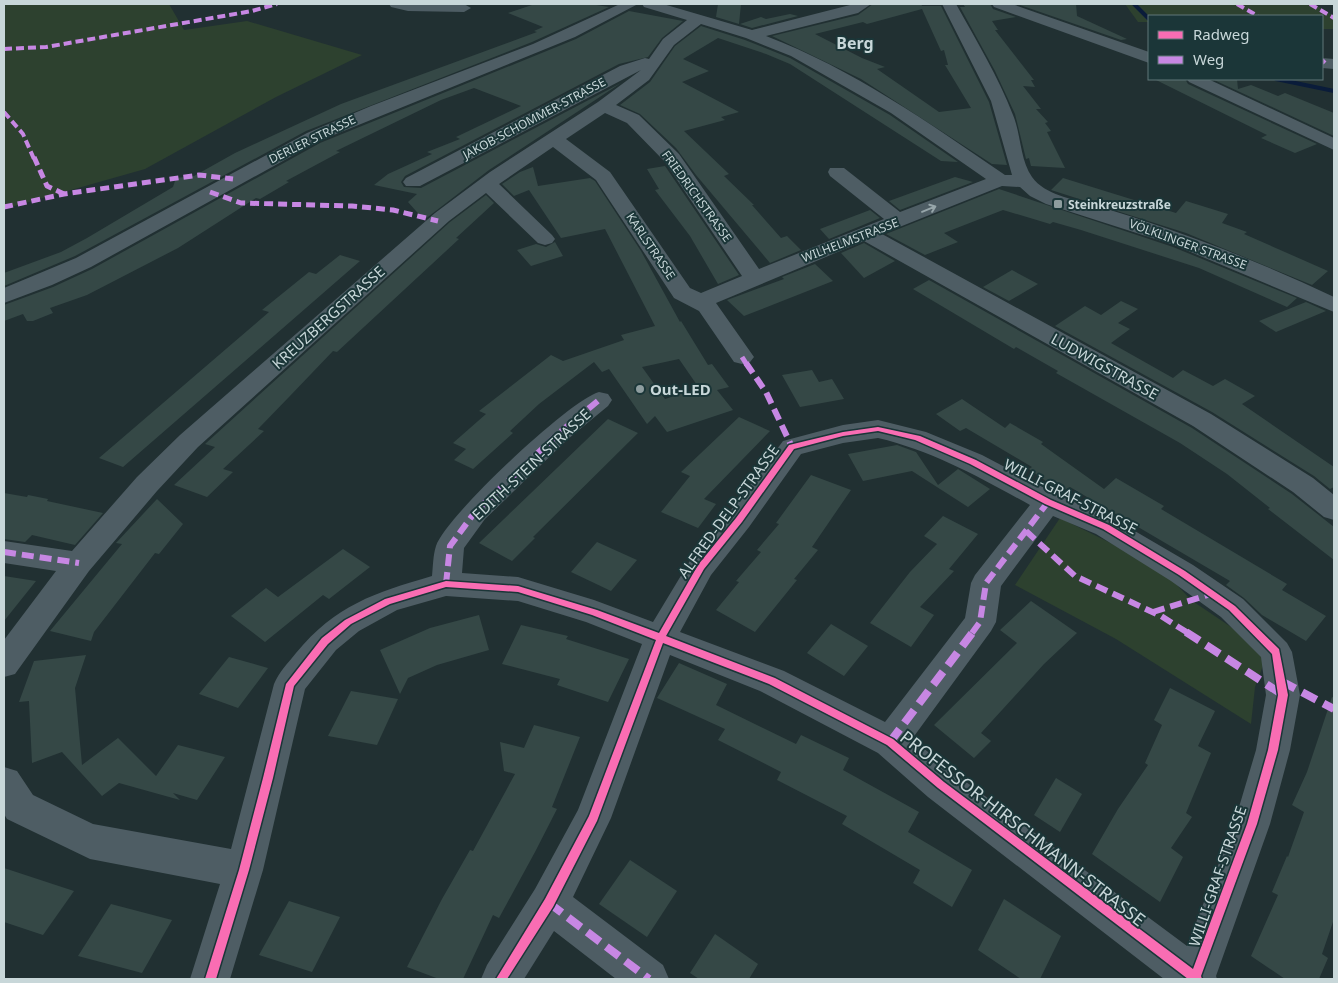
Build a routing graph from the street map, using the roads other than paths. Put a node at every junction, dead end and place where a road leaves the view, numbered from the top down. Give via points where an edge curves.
1 (396, 4) edge
2 (631, 4) edge
3 (649, 4) edge
4 (864, 4) edge
5 (949, 4) edge
6 (999, 4) edge
7 (464, 8) dead end
8 (697, 20) junction
9 (752, 35) junction
10 (1142, 51) edge
11 (657, 60) junction
12 (1197, 80) edge
13 (604, 106) junction
14 (1274, 115) junction
15 (1334, 129) edge
16 (554, 140) junction
17 (1334, 144) edge
18 (837, 172) dead end
19 (995, 176) junction
20 (1023, 178) junction
21 (414, 182) dead end
22 (488, 184) junction
23 (899, 221) junction
24 (867, 234) junction
25 (545, 239) dead end
26 (755, 279) junction
27 (4, 296) edge
28 (701, 301) junction
29 (1334, 304) edge
30 (742, 357) dead end
31 (599, 400) dead end
32 (843, 434) joint
33 (1048, 502) junction
34 (1334, 510) edge
35 (4, 552) edge
36 (79, 563) junction
37 (446, 584) junction
38 (661, 637) junction
39 (4, 664) edge
40 (890, 742) junction
41 (4, 783) edge
42 (244, 870) junction
43 (549, 903) junction
44 (210, 979) edge
45 (501, 979) edge
46 (649, 979) edge
47 (1196, 979) edge

1 - 7 street
2 - 27 street, DERLER STRASSE via 570,34 367,113 312,138 92,259
3 - 8 street
4 - 9 street via 853,10
5 - 20 street via 1005,116
6 - 10 street
8 - 9 street
8 - 11 street, KREUZBERGSTRASSE via 668,42
9 - 19 street via 840,76
11 - 13 street, KREUZBERGSTRASSE via 643,77
11 - 21 street, JAKOB-SCHOMMER-STRASSE via 626,69
12 - 14 street
13 - 16 street, KREUZBERGSTRASSE
13 - 26 street, FRIEDRICHSTRASSE via 633,120 672,158
14 - 15 street via 1286,115
14 - 17 street
16 - 22 street, KREUZBERGSTRASSE
16 - 28 street, KARLSTRASSE via 603,176 682,293
18 - 23 street
19 - 20 street
23 -> 19 street, WILHELMSTRASSE
20 - 29 street, VÖLKLINGER STRASSE via 1043,194 1197,244
22 - 25 street
22 - 36 street, KREUZBERGSTRASSE via 379,272 189,441
23 - 24 street, WILHELMSTRASSE
24 - 26 street, WILHELMSTRASSE
24 - 34 street, LUDWIGSTRASSE via 1202,420 1303,485
26 - 28 street, WILHELMSTRASSE
28 - 30 street, KARLSTRASSE
31 - 37 street, EDITH-STEIN-STRASSE via 475,512 450,546
32 - 33 street, WILLI-GRAF-STRASSE via 878,429 917,438 973,462
32 - 38 street, ALFRED-DELP-STRASSE via 792,447 701,567
33 - 40 street via 986,583 980,622
33 - 47 street, WILLI-GRAF-STRASSE via 1106,527 1182,573 1232,608 1276,652 1284,696 1273,750 1252,824
35 - 36 street
36 - 39 street, KREUZBERGSTRASSE
37 - 38 street, PROFESSOR-HIRSCHMANN-STRASSE via 518,589
37 - 42 street, PROFESSOR-HIRSCHMANN-STRASSE via 388,600 348,622 324,641 290,684
38 - 40 street, PROFESSOR-HIRSCHMANN-STRASSE via 772,681
38 - 43 street, ALFRED-DELP-STRASSE via 593,818
40 - 47 street, PROFESSOR-HIRSCHMANN-STRASSE via 949,791
41 - 42 street via 20,807 90,841
42 - 44 street, PROFESSOR-HIRSCHMANN-STRASSE
43 - 45 street, ALFRED-DELP-STRASSE
43 - 46 street

